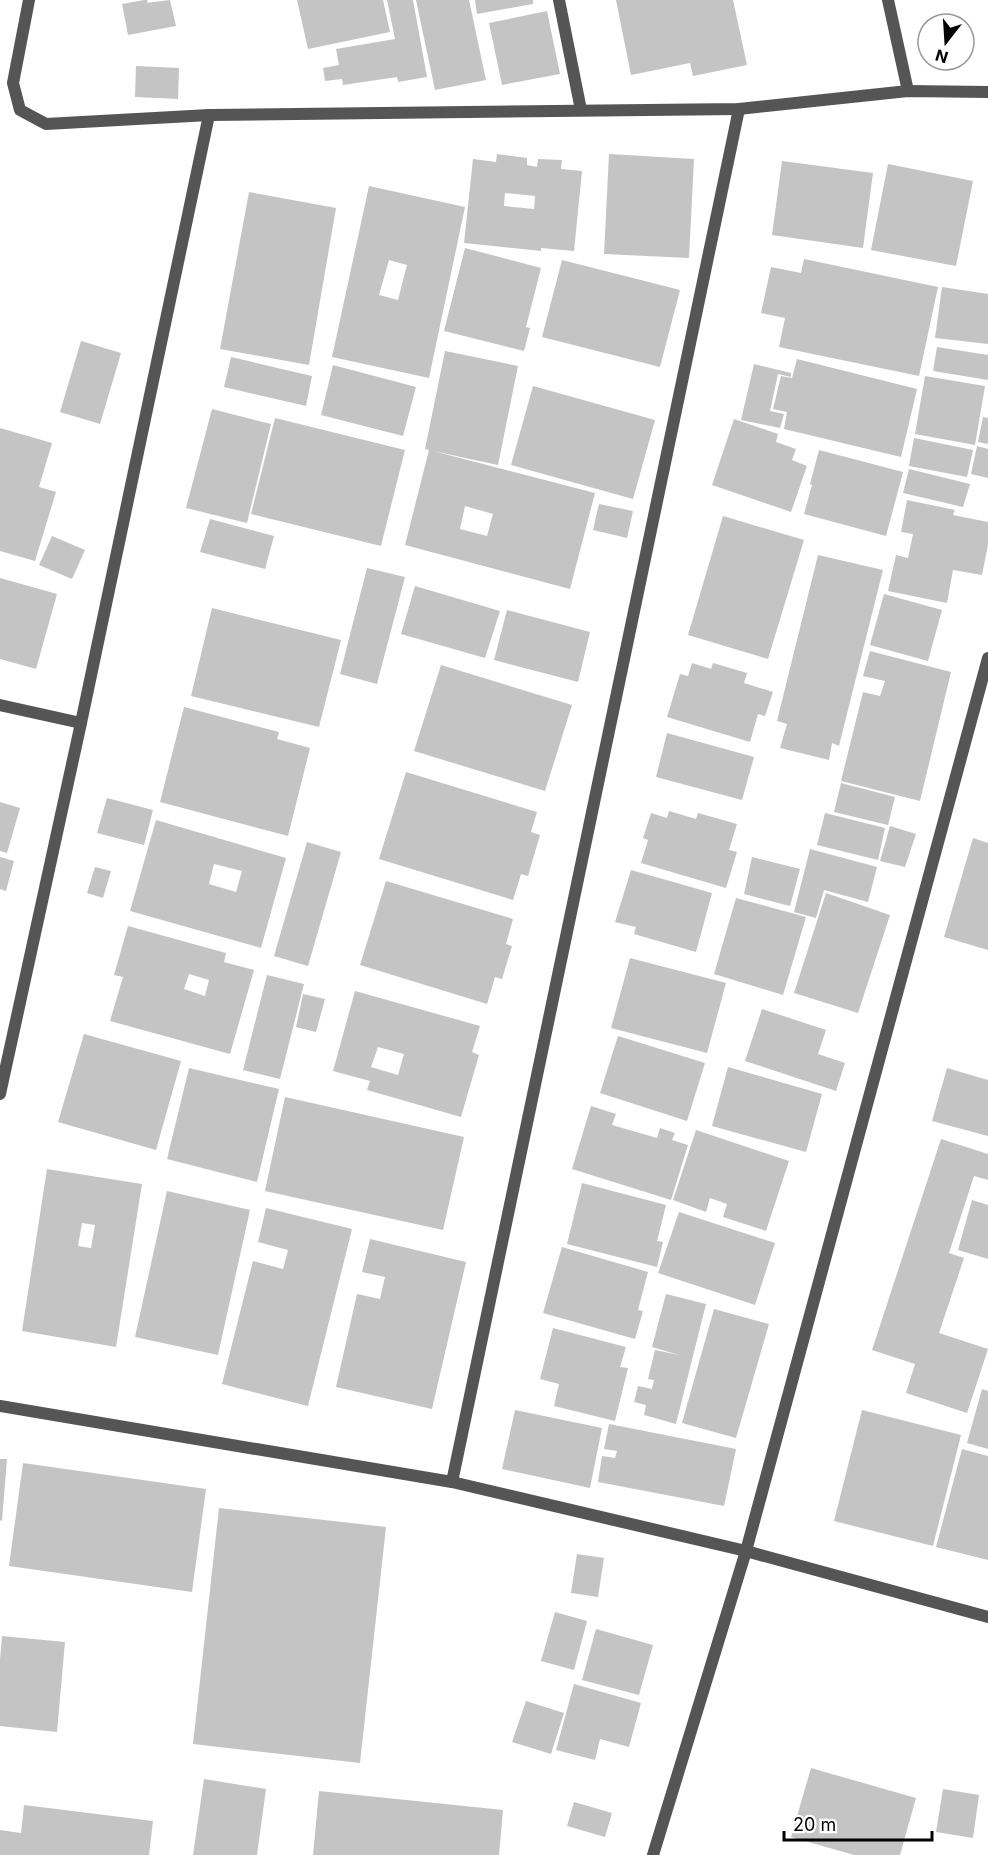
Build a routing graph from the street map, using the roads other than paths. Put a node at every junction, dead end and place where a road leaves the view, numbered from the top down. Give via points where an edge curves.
1 (29, 0) edge
2 (559, 0) edge
3 (888, 0) edge
4 (908, 90) junction
5 (988, 92) edge
6 (739, 109) junction
7 (581, 110) junction
8 (209, 115) junction
9 (988, 658) edge
10 (0, 705) edge
11 (81, 723) junction
12 (0, 1094) edge
13 (0, 1406) edge
14 (452, 1482) junction
15 (746, 1551) junction
16 (988, 1617) edge
17 (653, 1855) edge

1 - 8 street via 13,83 20,110 46,124
2 - 7 street
3 - 4 street
4 - 5 street
4 - 6 street
6 - 7 street
6 - 14 street
7 - 8 street
8 - 11 street
9 - 15 street
10 - 11 street
11 - 12 street
13 - 14 street
14 - 15 street
15 - 16 street
15 - 17 street

